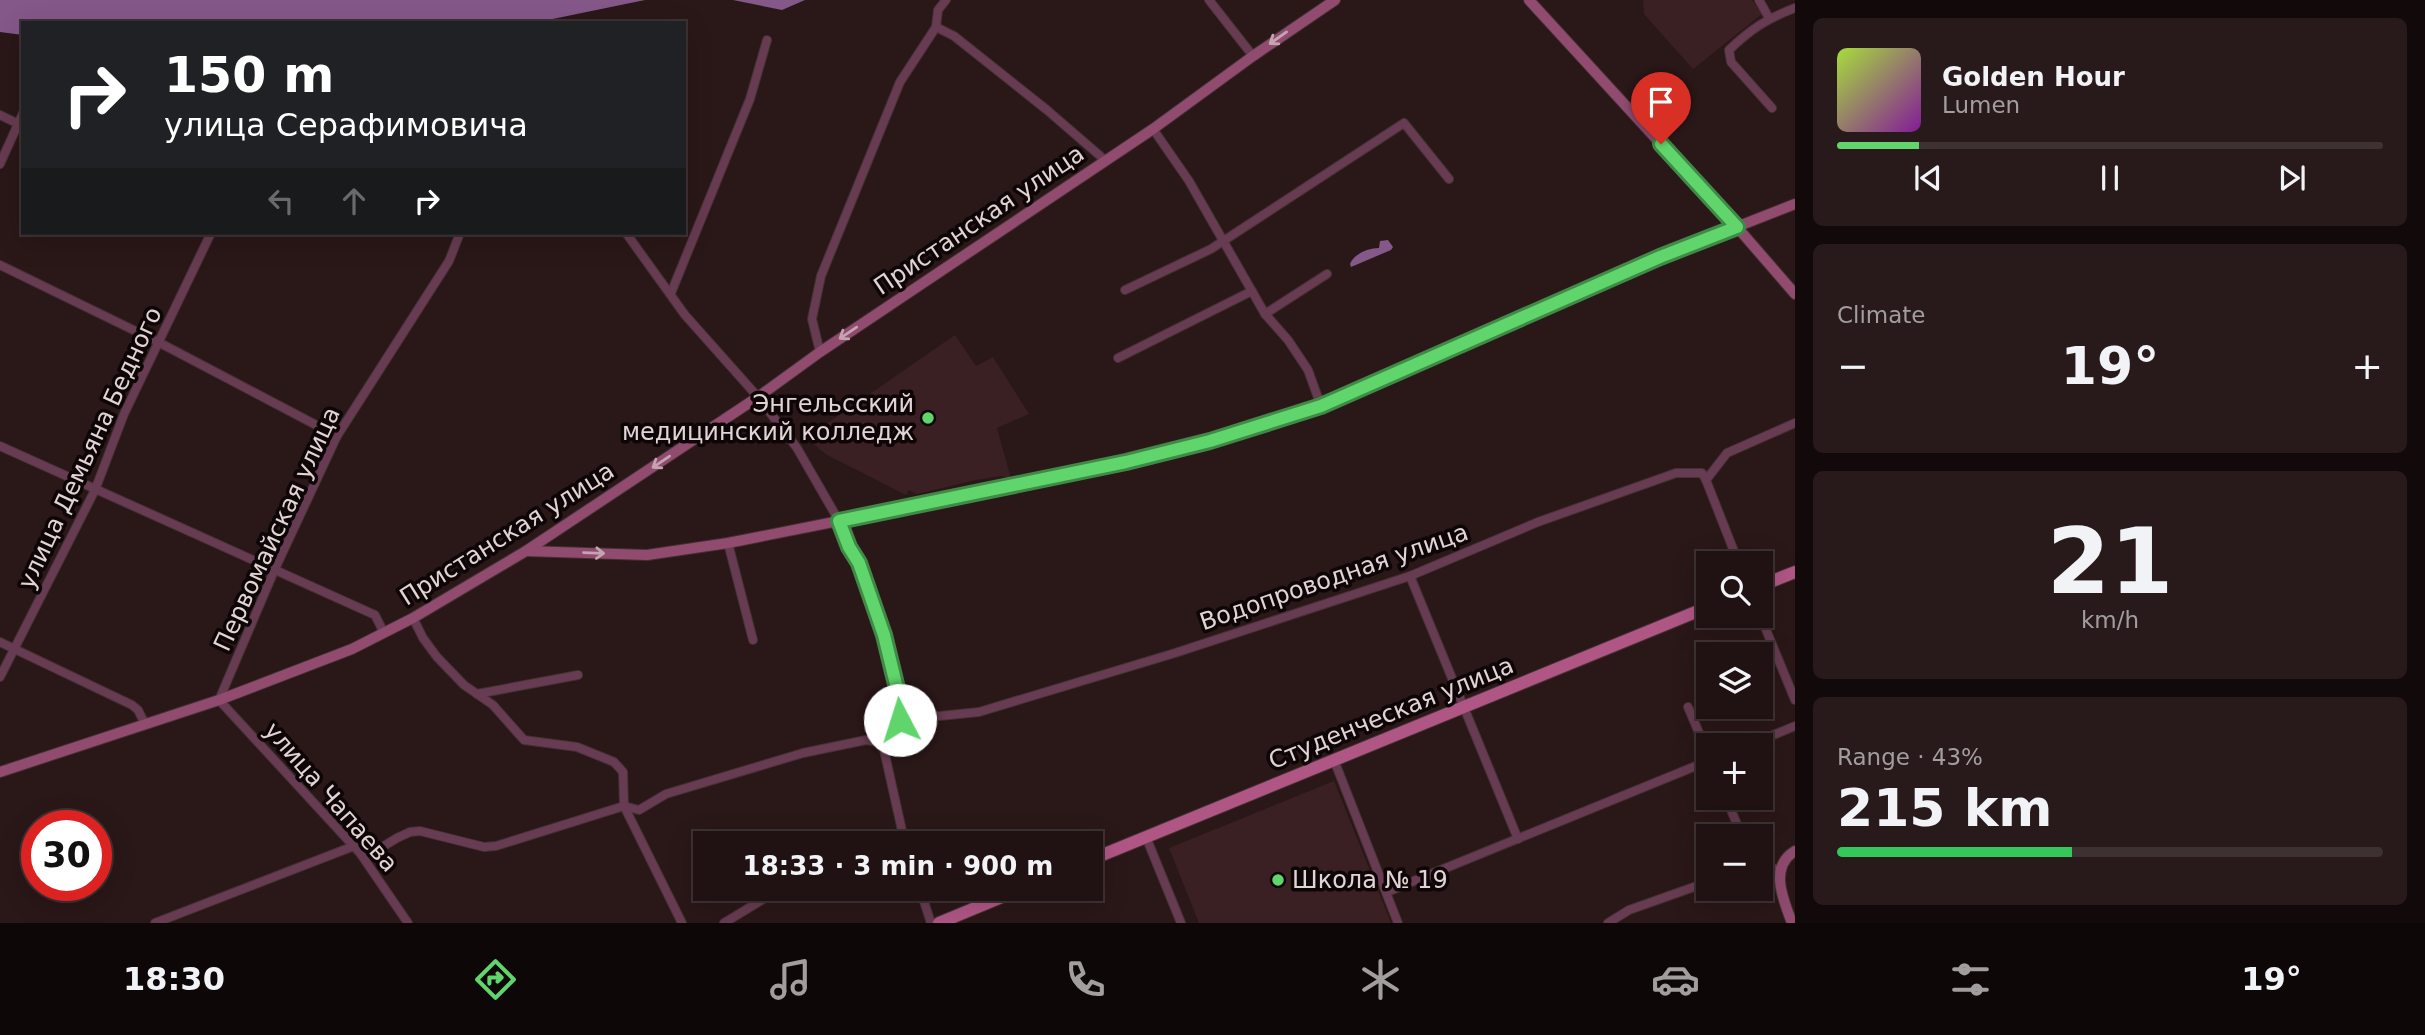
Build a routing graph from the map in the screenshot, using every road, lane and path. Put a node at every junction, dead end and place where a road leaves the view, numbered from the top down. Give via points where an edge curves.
1 (946, 0) edge
2 (1209, 0) edge
3 (1335, 0) edge
4 (1529, 0) edge
5 (1759, 0) edge
6 (1795, 8) edge
7 (1769, 18) junction
8 (936, 27) junction
9 (767, 40) dead end
10 (1253, 56) junction
11 (1772, 108) dead end
12 (0, 115) edge
13 (20, 125) edge
14 (1153, 129) junction
15 (1106, 161) junction
16 (0, 164) edge
17 (1449, 179) dead end
18 (1795, 204) edge
19 (1737, 227) junction
20 (210, 235) edge
21 (459, 235) edge
22 (628, 235) edge
23 (1224, 240) junction
24 (0, 265) edge
25 (1327, 274) dead end
26 (1125, 290) dead end
27 (1252, 291) junction
28 (671, 293) junction
29 (1795, 294) edge
30 (1265, 314) junction
31 (160, 343) junction
32 (820, 352) junction
33 (1118, 358) dead end
34 (758, 397) junction
35 (1321, 406) junction
36 (1795, 423) edge
37 (337, 436) junction
38 (0, 446) edge
39 (1706, 480) junction
40 (95, 489) junction
41 (839, 521) junction
42 (729, 543) junction
43 (526, 551) junction
44 (1735, 551) edge
45 (274, 571) junction
46 (1795, 572) edge
47 (1410, 576) junction
48 (1773, 581) edge
49 (1696, 612) edge
50 (413, 618) junction
51 (1765, 628) edge
52 (384, 633) junction
53 (753, 640) dead end
54 (0, 642) edge
55 (16, 649) junction
56 (578, 675) dead end
57 (0, 677) edge
58 (477, 694) junction
59 (219, 699) junction
60 (1795, 700) edge
61 (1463, 706) junction
62 (1688, 707) dead end
63 (900, 720) junction
64 (145, 724) junction
65 (1795, 726) edge
66 (1699, 733) edge
67 (1773, 735) edge
68 (878, 742) junction
69 (1334, 760) junction
70 (1696, 766) edge
71 (0, 772) edge
72 (624, 806) junction
73 (902, 831) edge
74 (1146, 837) junction
75 (1518, 839) junction
76 (354, 846) junction
77 (1795, 851) edge
78 (1103, 855) edge
79 (364, 858) junction
80 (1773, 868) edge
81 (1782, 870) junction
82 (1696, 886) edge
83 (1387, 892) junction
84 (760, 901) edge
85 (924, 901) edge
86 (992, 901) edge
87 (155, 923) edge
88 (408, 923) edge
89 (682, 923) edge
90 (724, 923) edge
91 (931, 923) edge
92 (939, 923) edge
93 (1181, 923) edge
94 (1398, 923) edge
95 (1608, 923) edge
96 (1792, 923) edge

1 - 8 street via 938,10
2 - 10 street
3 -> 10 street, Пристанская улица
4 - 19 street
5 - 7 street
6 - 7 street
7 - 11 street via 1729,50 1731,62
8 - 15 street via 954,36
8 - 32 street via 900,82 821,276 812,319
9 - 28 street via 750,99
10 - 14 street, Пристанская улица
12 - 13 street
13 - 16 street
14 - 15 street, Пристанская улица
14 - 23 street
15 -> 32 street, Пристанская улица
17 - 23 street via 1404,124
18 - 19 street
19 - 29 street
19 - 35 street
20 - 31 street, улица Демьяна Бедного
21 - 37 street, Первомайская улица via 449,261
22 - 28 street
23 - 26 street
23 - 27 street
24 - 31 street
25 - 30 street
27 - 30 street
27 - 33 street
28 - 34 street
30 - 35 street via 1308,370
31 - 37 street
31 - 40 street, улица Демьяна Бедного via 124,414
32 - 34 street, Пристанская улица
34 - 41 street via 797,448
34 -> 43 street, Пристанская улица
35 - 41 street via 1126,462
36 - 39 street via 1727,453
37 - 45 street, Первомайская улица
38 - 40 street
39 - 44 street
39 - 47 street, Водопроводная улица via 1702,472 1676,473 1538,522
40 - 45 street
40 - 55 street, улица Демьяна Бедного
41 - 42 street
41 - 63 street via 884,635 902,709
43 -> 42 street via 648,555
42 - 53 street
43 - 50 street, Пристанская улица
45 - 52 street via 375,615
45 - 59 street, Первомайская улица
46 - 48 main road
47 - 61 street
47 - 63 street, Водопроводная улица via 979,712
49 - 61 main road, Студенческая улица
50 - 52 street, Пристанская улица
50 - 58 street via 438,657
51 - 60 street
52 - 59 street, Пристанская улица
54 - 55 street
55 - 57 street, улица Демьяна Бедного
55 - 64 street via 132,705
56 - 58 street
58 - 72 street via 524,740 577,747 614,762 623,772
59 - 64 street, Пристанская улица
59 - 76 street, улица Чапаева
61 - 69 main road, Студенческая улица
61 - 75 street
62 - 66 street
63 - 68 street
64 - 71 street, Пристанская улица
65 - 67 street
68 - 72 street via 866,740 803,752 666,794 639,810
68 - 73 street via 884,750
69 - 74 main road, Студенческая улица
69 - 83 street
70 - 75 street
72 - 79 street via 496,846 410,832
72 - 89 street
74 - 78 main road, Студенческая улица
74 - 93 street
75 - 83 street
76 - 79 street, улица Чапаева
76 - 87 street
77 - 81 street
79 - 88 street, улица Чапаева
80 - 81 street
81 - 96 street via 1780,889
82 - 95 street via 1629,910
83 - 94 street
84 - 90 street
85 - 91 street
86 - 92 main road

